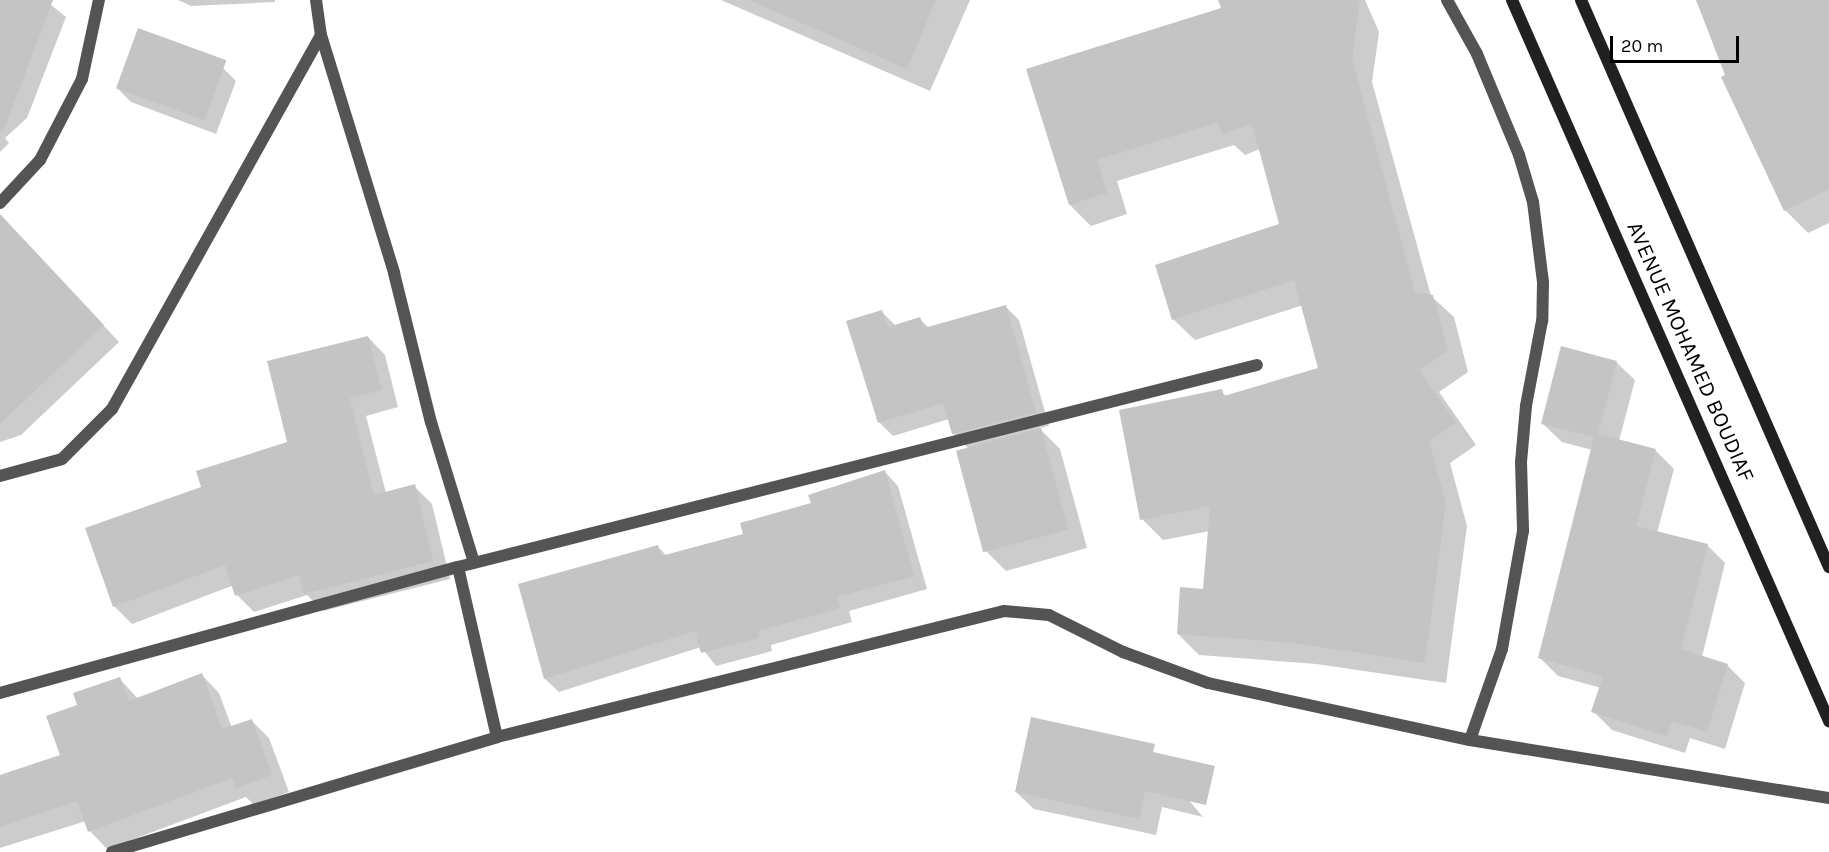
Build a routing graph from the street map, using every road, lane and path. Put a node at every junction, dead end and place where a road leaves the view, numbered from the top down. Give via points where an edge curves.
1 (99, 0) edge
2 (316, 0) edge
3 (1447, 0) edge
4 (1512, 0) edge
5 (1581, 0) edge
6 (321, 35) junction
7 (0, 203) edge
8 (1257, 365) dead end
9 (0, 476) edge
10 (474, 563) junction
11 (458, 567) junction
12 (1829, 567) edge
13 (0, 693) edge
14 (1829, 721) edge
15 (497, 737) junction
16 (1470, 740) junction
17 (1829, 798) edge
18 (112, 852) edge

1 - 7 street via 82,79 40,160
2 - 6 street
3 - 16 street via 1477,54 1519,155 1533,202 1543,282 1542,321 1526,406 1521,462 1523,531 1502,649
4 - 14 main road, AVENUE MOHAMED BOUDIAF
5 - 12 main road, AVENUE MOHAMED BOUDIAF
6 - 9 street via 112,409 62,459
6 - 10 street via 391,262 431,422
8 - 10 street
10 - 11 street
11 - 13 street
11 - 15 street
15 - 16 street via 1004,611 1049,615 1123,652 1208,683
15 - 18 street
16 - 17 street

